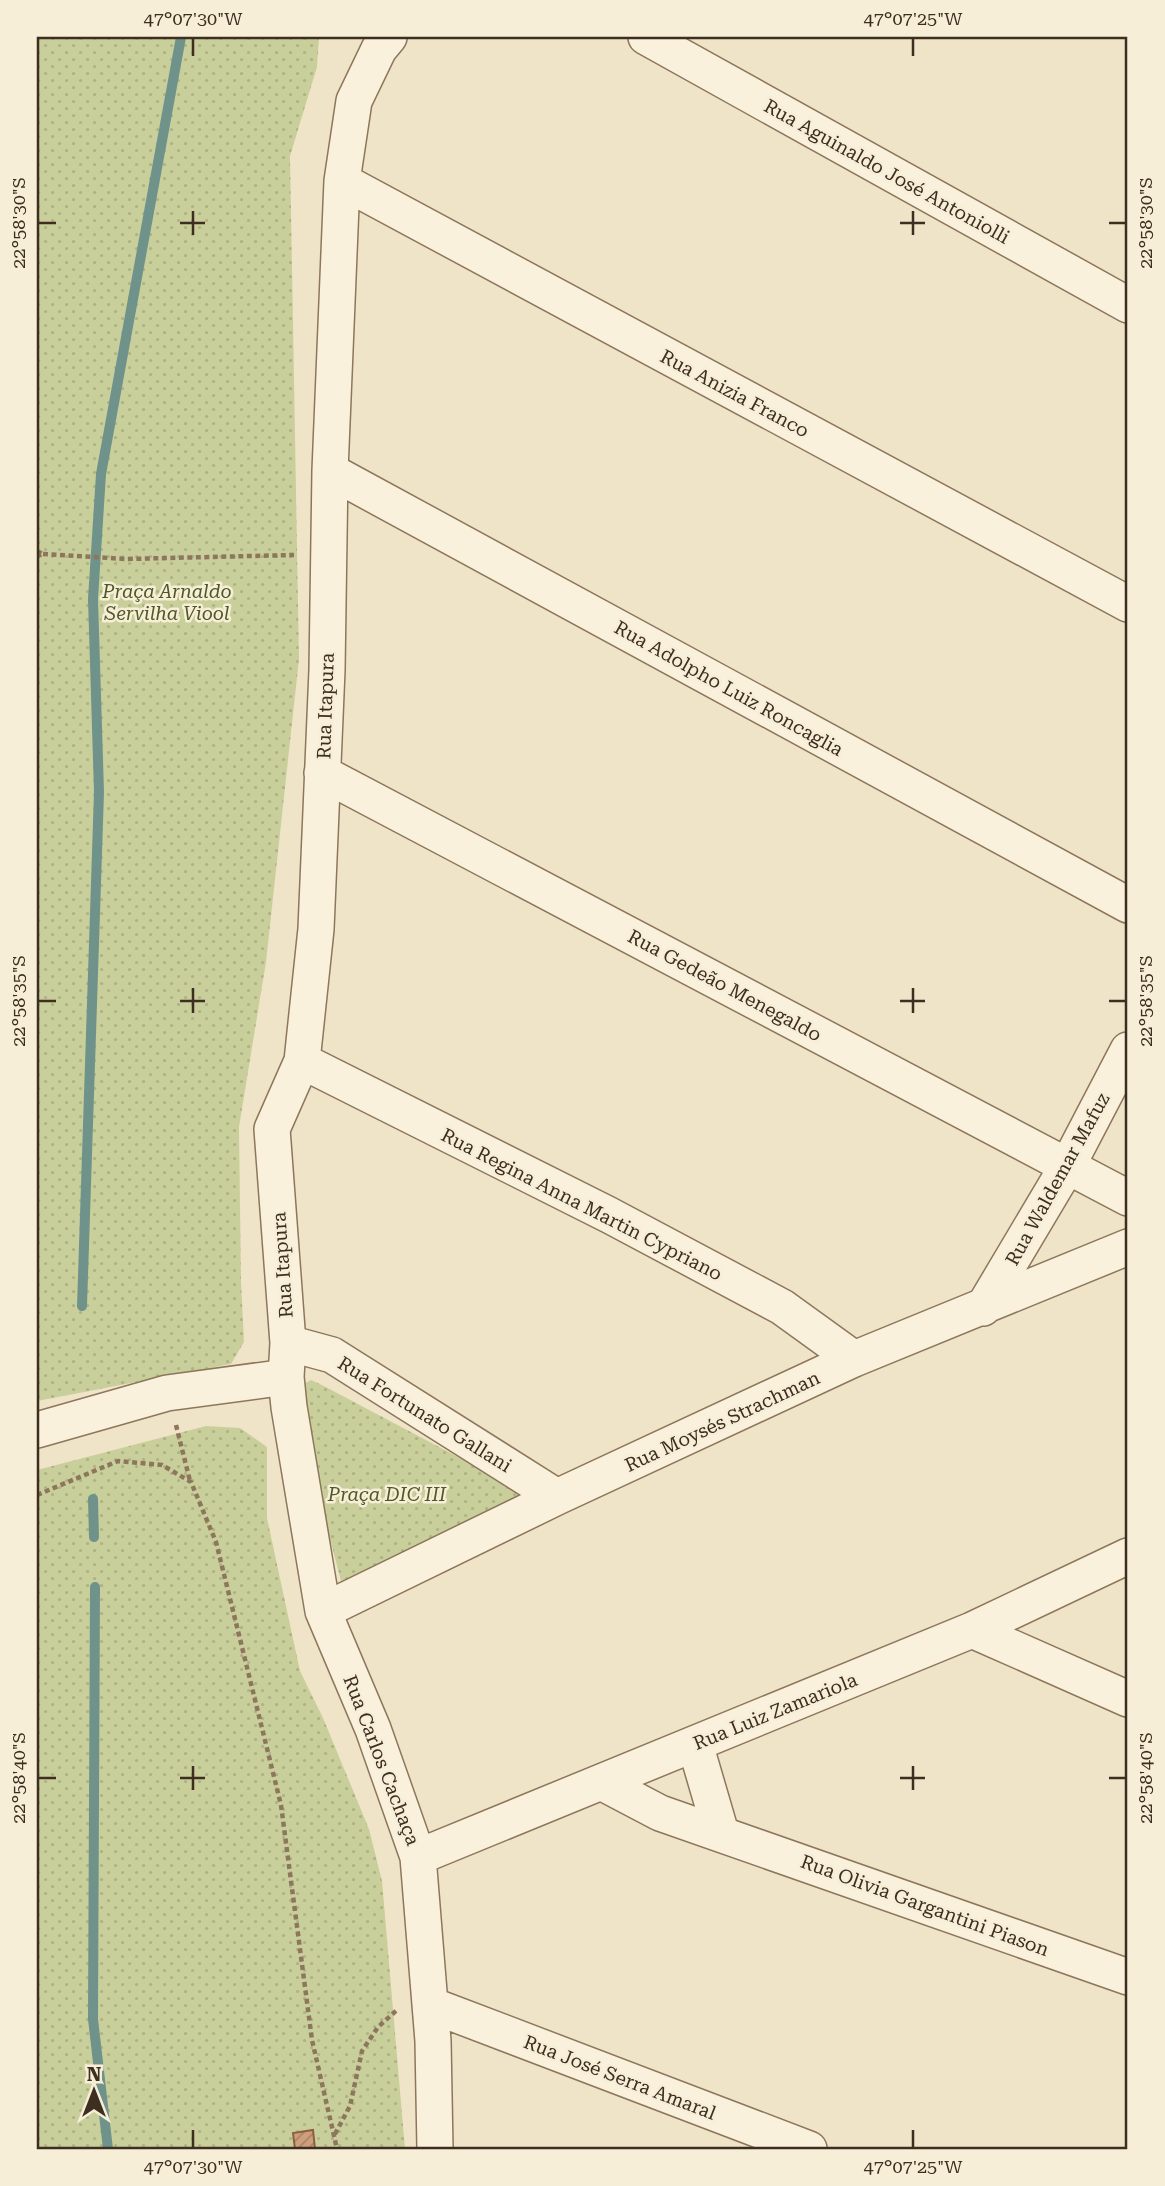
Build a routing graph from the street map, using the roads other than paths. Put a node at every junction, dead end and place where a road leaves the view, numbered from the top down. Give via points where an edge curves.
1 (389, 37) edge
2 (646, 37) edge
3 (342, 181) junction
4 (1128, 305) edge
5 (330, 471) junction
6 (1128, 604) edge
7 (322, 773) junction
8 (1128, 905) edge
9 (1128, 1050) edge
10 (302, 1061) junction
11 (1068, 1165) junction
12 (1128, 1198) edge
13 (1127, 1251) edge
14 (983, 1308) junction
15 (288, 1343) junction
16 (854, 1359) junction
17 (286, 1377) junction
18 (37, 1430) edge
19 (556, 1497) junction
20 (1128, 1556) edge
21 (323, 1611) junction
22 (972, 1630) junction
23 (1128, 1699) edge
24 (695, 1744) junction
25 (601, 1782) junction
26 (721, 1833) junction
27 (418, 1857) junction
28 (1128, 1977) edge
29 (430, 1996) junction
30 (435, 2149) edge
31 (809, 2149) edge

1 - 3 street, Rua Itapura via 354,102
2 - 4 street, Rua Aguinaldo José Antoniolli
3 - 5 street, Rua Itapura
3 - 6 street, Rua Anizia Franco
5 - 7 street, Rua Itapura
5 - 8 street, Rua Adolpho Luiz Roncaglia
7 - 10 street, Rua Itapura via 316,929
7 - 11 street, Rua Gedeão Menegaldo
9 - 11 street, Rua Waldemar Mafuz
10 - 15 street, Rua Itapura via 272,1129
10 - 16 street, Rua Regina Anna Martin Cypriano via 782,1307
11 - 12 street, Rua Gedeão Menegaldo
11 - 14 street, Rua Waldemar Mafuz
13 - 14 street, Rua Moysés Strachman
14 - 16 street, Rua Moysés Strachman
15 - 17 street, Rua Itapura
15 - 19 street, Rua Fortunato Gallani via 332,1355
16 - 19 street, Rua Moysés Strachman
17 - 18 street via 167,1393
17 - 21 street, Rua Carlos Cachaça
19 - 21 street, Rua Moysés Strachman
20 - 22 street, Rua Luiz Zamariola
21 - 27 street, Rua Carlos Cachaça via 373,1729
22 - 23 street
22 - 24 street, Rua Luiz Zamariola
24 - 25 street, Rua Luiz Zamariola
24 - 26 street
25 - 26 street, Rua Olivia Gargantini Piason via 660,1814
25 - 27 street, Rua Luiz Zamariola
26 - 28 street, Rua Olivia Gargantini Piason
27 - 29 street, Rua Carlos Cachaça
29 - 30 street, Rua Carlos Cachaça
29 - 31 street, Rua José Serra Amaral

